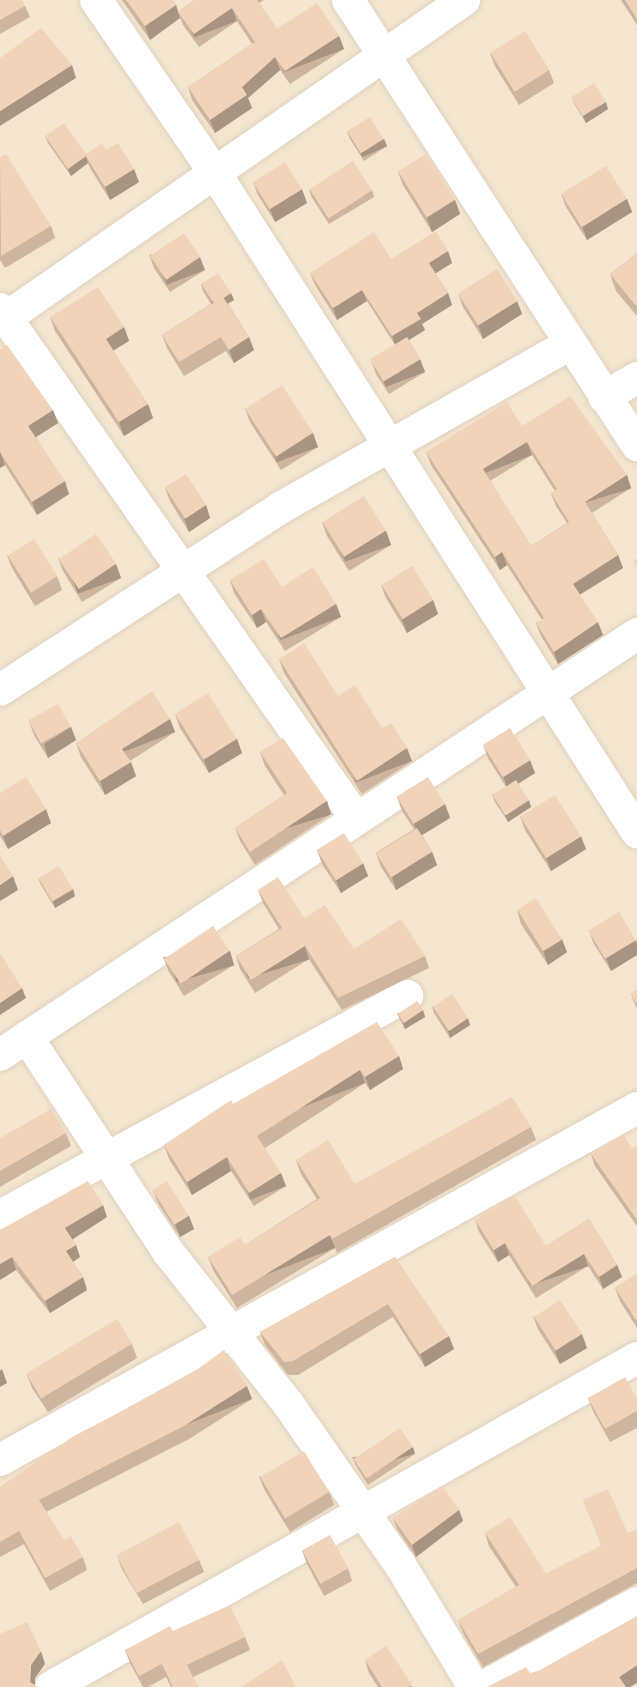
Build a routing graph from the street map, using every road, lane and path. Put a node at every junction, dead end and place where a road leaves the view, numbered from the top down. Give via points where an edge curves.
1 (96, 0) edge
2 (348, 0) edge
3 (464, 0) edge
4 (382, 57) junction
5 (215, 173) junction
6 (2, 316) edge
7 (570, 344) junction
8 (637, 378) edge
9 (604, 397) junction
10 (637, 445) edge
11 (391, 447) junction
12 (184, 569) junction
13 (637, 634) edge
14 (0, 690) edge
15 (546, 694) junction
16 (356, 818) junction
17 (637, 832) edge
18 (407, 996) dead end
19 (27, 1037) junction
20 (0, 1055) edge
21 (637, 1108) edge
22 (109, 1158) junction
23 (0, 1216) edge
24 (229, 1332) junction
25 (637, 1358) edge
26 (0, 1460) edge
27 (362, 1510) junction
28 (637, 1603) edge
29 (51, 1687) edge
30 (474, 1687) edge
31 (483, 1687) edge

1 - 5 street
2 - 4 street
3 - 4 street
4 - 5 street
4 - 7 street
5 - 6 street
5 - 11 street
6 - 12 street
7 - 9 street
7 - 11 street
8 - 9 street
9 - 10 street
11 - 12 street
11 - 15 street
12 - 14 street
12 - 16 street
13 - 15 street
15 - 16 street
15 - 17 street
16 - 19 street
18 - 22 street
19 - 20 street
19 - 22 street
21 - 24 street
22 - 23 street
22 - 24 street via 169,1252
24 - 26 street
24 - 27 street via 289,1405
25 - 27 street
27 - 29 street via 258,1575
27 - 30 street
28 - 31 street

